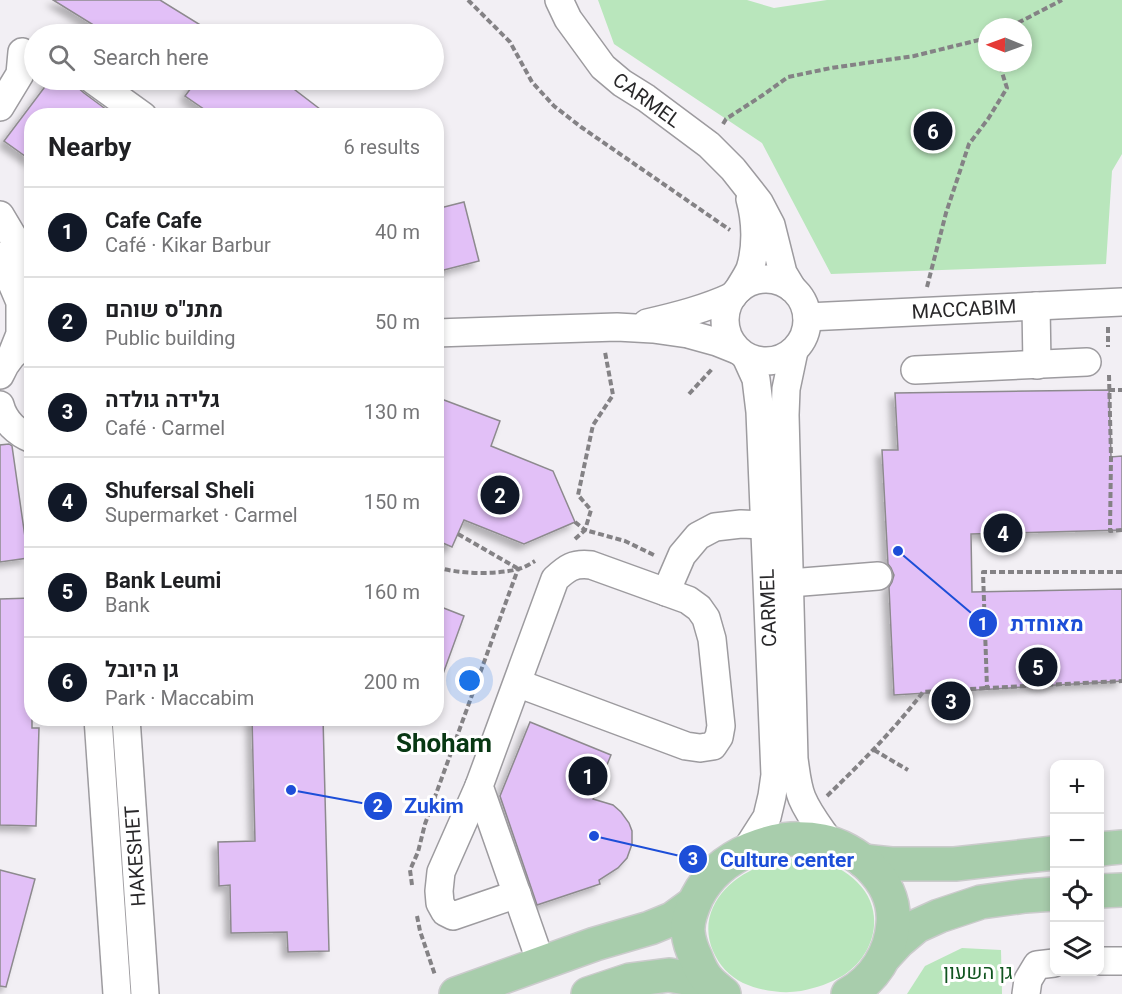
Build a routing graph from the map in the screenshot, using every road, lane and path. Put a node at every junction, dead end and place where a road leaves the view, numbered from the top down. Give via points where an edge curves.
1 (468, 0) edge
2 (559, 0) edge
3 (1062, 0) edge
4 (1027, 18) edge
5 (978, 40) edge
6 (19, 52) edge
7 (1002, 72) edge
8 (107, 90) edge
9 (0, 107) edge
10 (132, 108) edge
11 (709, 145) junction
12 (747, 189) junction
13 (0, 215) edge
14 (754, 246) junction
15 (0, 256) edge
16 (24, 256) edge
17 (792, 288) junction
18 (735, 293) junction
19 (1122, 302) edge
20 (1036, 306) junction
21 (921, 311) junction
22 (807, 317) junction
23 (610, 327) junction
24 (444, 333) edge
25 (794, 351) junction
26 (733, 358) junction
27 (10, 361) edge
28 (1087, 362) dead end
29 (1037, 365) junction
30 (915, 370) dead end
31 (1122, 390) edge
32 (689, 394) dead end
33 (575, 522) dead end
34 (764, 525) junction
35 (1122, 530) edge
36 (458, 534) dead end
37 (444, 569) edge
38 (518, 569) junction
39 (1122, 572) edge
40 (878, 576) dead end
41 (790, 583) junction
42 (666, 592) junction
43 (1122, 681) edge
44 (517, 683) junction
45 (987, 688) junction
46 (99, 726) edge
47 (127, 726) edge
48 (874, 750) junction
49 (908, 770) dead end
50 (479, 786) junction
51 (809, 813) junction
52 (425, 824) dead end
53 (831, 844) junction
54 (744, 853) junction
55 (1050, 853) edge
56 (863, 861) junction
57 (1122, 890) edge
58 (1104, 891) edge
59 (517, 894) junction
60 (1050, 894) edge
61 (694, 903) junction
62 (885, 956) junction
63 (1104, 961) edge
64 (1122, 961) edge
65 (541, 963) junction
66 (1050, 963) edge
67 (716, 988) edge
68 (852, 993) edge
69 (117, 994) edge
70 (145, 994) edge
71 (456, 994) edge
72 (588, 994) edge
73 (1026, 994) edge

1 - 14 path via 510,42 532,82 554,106
2 - 11 street, CARMEL via 603,67
3 - 4 path
5 - 11 path via 914,56 788,77 726,119
6 - 9 street via 20,74
7 - 21 path via 1007,88 969,144 946,213
8 - 10 street
11 - 12 street, CARMEL
12 - 14 street, CARMEL via 754,215
12 - 17 street, CARMEL via 771,225 783,273
13 - 16 street
14 - 18 street, CARMEL via 749,270
15 - 27 street via 20,302 20,334
17 - 18 street via 770,279 750,282
17 - 22 street via 801,298
18 - 23 street via 714,305 678,316
18 - 26 street via 724,316
19 - 20 street, MACCABIM
20 - 21 street, MACCABIM
20 - 29 street
21 - 22 street, MACCABIM
22 - 25 street via 805,335
23 - 24 street
23 - 26 street via 688,334 717,342
23 - 33 path via 604,351 613,395 593,425 578,495 591,510 585,530
25 - 26 street via 774,361
25 - 41 street, CARMEL via 785,415
26 - 32 path
26 - 34 street, CARMEL via 756,379
28 - 29 street
29 - 30 street
31 - 35 path via 1109,390 1110,531
34 - 42 street via 715,527 698,536 682,555
34 - 54 street, CARMEL via 775,775 767,817
36 - 38 path
37 - 38 path via 475,573
38 - 52 path
39 - 45 path via 983,572
40 - 41 street
41 - 51 street, CARMEL via 794,759 801,797
42 - 44 street via 591,565 566,569 555,579
42 - 44 street via 688,600 706,618 712,639 721,726 713,746 686,746
43 - 45 path
44 - 50 street
45 - 48 path via 923,692
46 - 69 street, HAKESHET
47 - 70 street, HAKESHET
48 - 49 path
48 - 51 path
50 - 59 street
50 - 59 street via 441,872 440,903 453,916
51 - 53 street, CARMEL
53 - 54 main road via 800,838
53 - 56 main road
54 - 61 main road via 715,872
55 - 56 main road via 955,864
56 - 62 main road via 878,876 892,904 892,938
57 - 58 main road
59 - 65 street
60 - 62 main road via 981,902 939,916 917,926
61 - 65 main road via 672,919 650,928
61 - 67 main road via 688,931 692,949
62 - 68 main road via 872,976
63 - 64 street
65 - 71 main road
66 - 73 street via 1037,964
67 - 72 main road via 669,975 630,980

